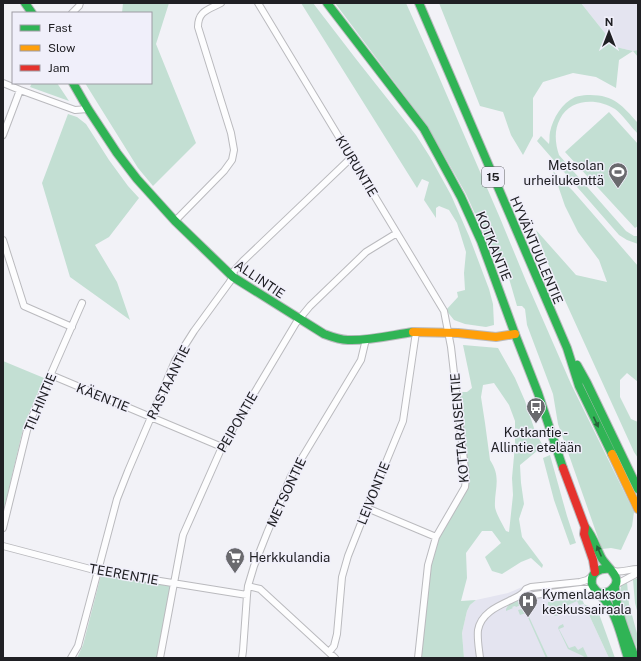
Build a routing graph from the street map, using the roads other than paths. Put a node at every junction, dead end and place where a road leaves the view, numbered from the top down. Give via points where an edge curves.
1 (26, 3) edge
2 (80, 3) edge
3 (221, 3) edge
4 (258, 3) edge
5 (327, 3) edge
6 (419, 4) edge
7 (31, 12) edge
8 (73, 12) edge
9 (3, 83) edge
10 (75, 84) edge
11 (20, 90) junction
12 (88, 109) junction
13 (3, 135) edge
14 (352, 157) junction
15 (175, 221) junction
16 (397, 233) junction
17 (3, 240) edge
18 (233, 277) junction
19 (82, 303) dead end
20 (299, 318) junction
21 (72, 327) junction
22 (416, 332) junction
23 (448, 333) junction
24 (515, 334) junction
25 (366, 339) junction
26 (567, 348) junction
27 (51, 375) junction
28 (151, 416) junction
29 (222, 446) junction
30 (638, 489) edge
31 (367, 508) junction
32 (638, 510) edge
33 (585, 527) junction
34 (3, 528) edge
35 (436, 537) junction
36 (3, 546) edge
37 (611, 570) junction
38 (638, 570) edge
39 (98, 571) junction
40 (594, 574) junction
41 (174, 583) junction
42 (248, 586) junction
43 (616, 586) junction
44 (597, 591) junction
45 (523, 594) junction
46 (247, 595) junction
47 (329, 652) junction
48 (71, 658) edge
49 (160, 658) edge
50 (242, 658) edge
51 (335, 658) edge
52 (418, 658) edge
53 (480, 658) edge
54 (628, 658) edge
55 (635, 658) edge

1 - 7 main road
2 - 8 street
3 - 15 street via 204,12 198,19 198,27 231,134 234,150 232,160
4 - 14 street, KIURUNTIE
5 - 24 main road, KOTKANTIE via 424,129 461,197 481,241
6 - 26 main road, HYVÄNTUULENTIE / 15
9 - 11 street
10 - 12 main road, ALLINTIE
11 - 12 street via 75,110
11 - 13 street
12 - 15 main road, ALLINTIE via 126,167
14 - 16 street, KIURUNTIE
14 - 18 street, RASTAANTIE via 243,261 234,271
15 - 18 main road, ALLINTIE
16 - 20 street, PEIPONTIE via 366,252
16 - 23 street, KIURUNTIE via 444,311
17 - 21 street via 24,306
18 - 20 main road, ALLINTIE
18 - 28 street, RASTAANTIE via 175,361
19 - 21 street, TILHINTIE
20 - 25 main road, ALLINTIE via 334,338
20 - 29 street, PEIPONTIE
21 - 27 street, TILHINTIE
22 - 23 main road, ALLINTIE
22 - 25 main road, ALLINTIE
22 - 31 street, LEIVONTIE via 404,421
23 - 24 main road, ALLINTIE via 496,337
23 - 35 street, KOTTARAISENTIE via 466,478 465,487
24 - 33 main road, KOTKANTIE
25 - 42 street, METSONTIE via 361,360 291,476
26 - 30 main road, HYVÄNTUULENTIE / 15 via 587,383
26 -> 32 main road, HYVÄNTUULENTIE / 15 via 579,386
27 - 28 street, KÄENTIE
27 - 34 street, TILHINTIE via 28,426
28 - 29 street, KÄENTIE
28 - 39 street, RASTAANTIE via 117,499
29 - 41 street, PEIPONTIE via 183,535
31 - 35 street
31 - 47 street, LEIVONTIE via 342,577 337,634 334,646
37 -> 33 main road, KOTKANTIE via 604,563 590,532
33 - 40 main road, KOTKANTIE via 584,534 593,560
35 - 52 street, KOTTARAISENTIE via 428,565
36 - 39 street, TEERENTIE
37 - 38 street
37 - 40 main road via 603,568
37 - 43 main road via 616,576
38 - 43 street
39 - 41 street, TEERENTIE
39 - 48 street, RASTAANTIE via 78,646
40 - 44 main road via 592,581
40 - 45 street via 580,582 531,587
41 - 46 street, TEERENTIE
41 - 49 street, PEIPONTIE
42 - 46 street, METSONTIE
42 - 47 street via 260,590
43 - 44 main road via 610,592
43 - 55 main road via 615,594 620,614
44 - 45 street via 581,589 529,597
44 - 54 main road via 611,610
45 - 53 street via 494,608 481,621 478,630
46 - 50 street, METSONTIE
47 - 51 street

